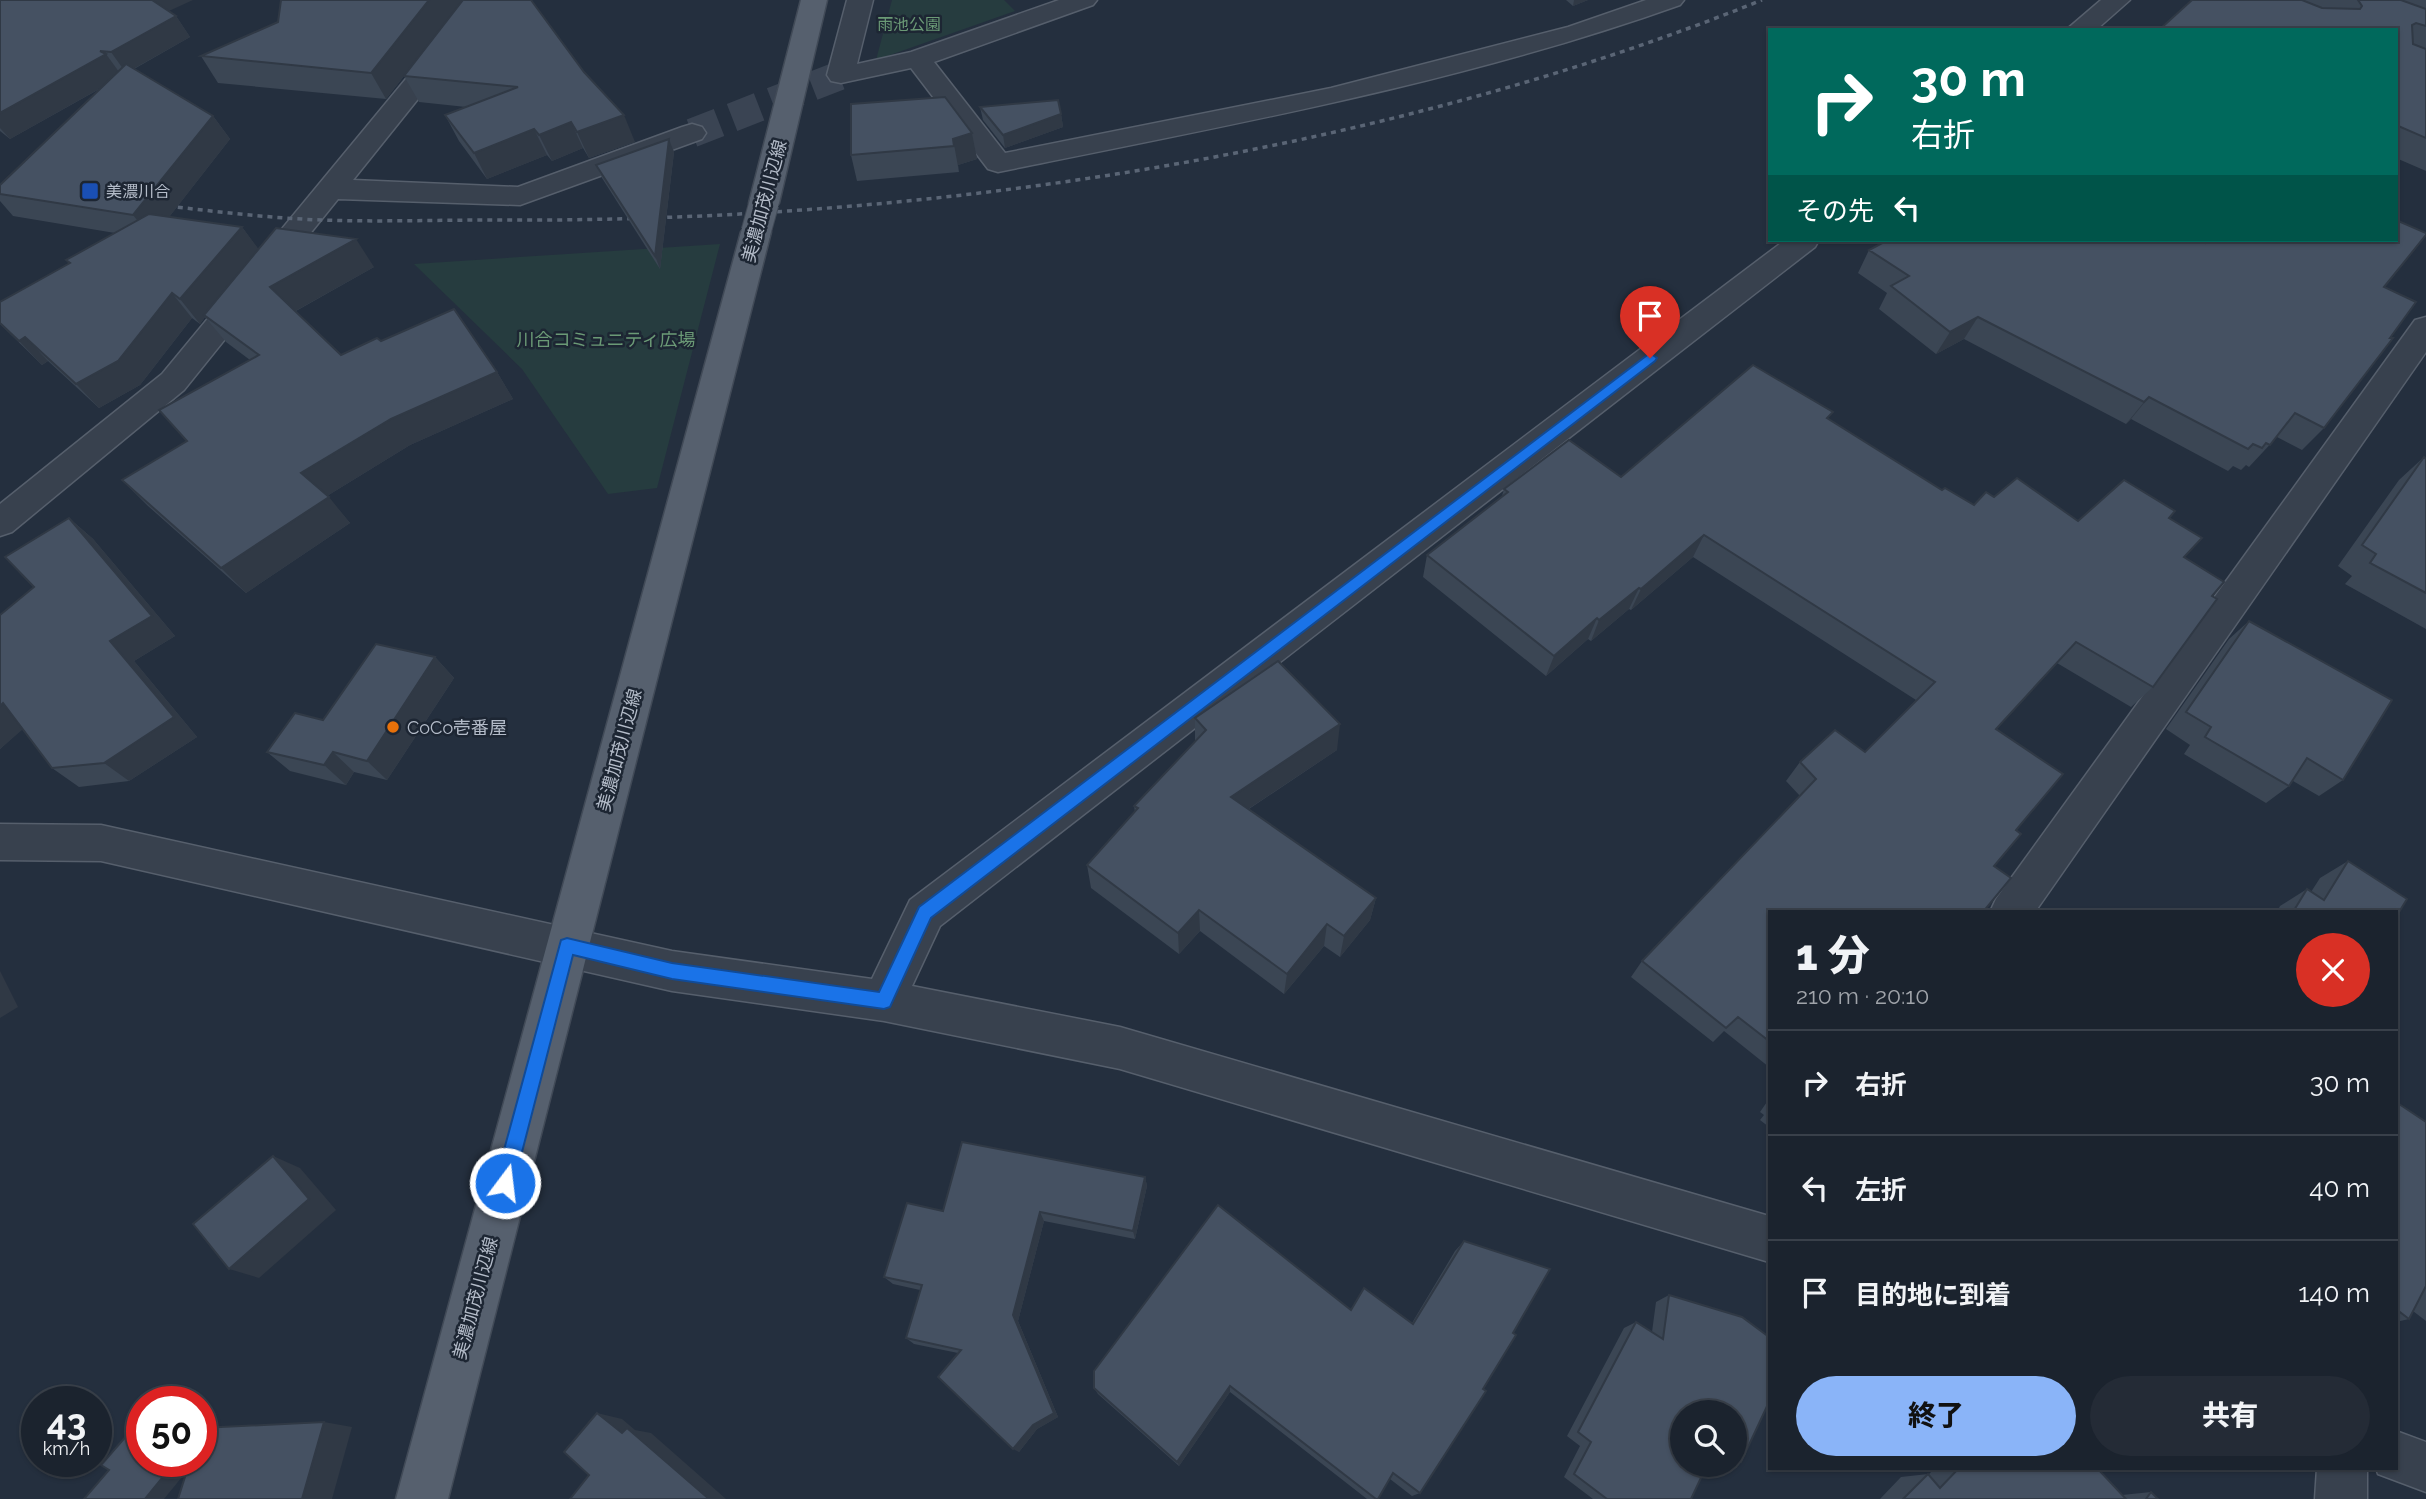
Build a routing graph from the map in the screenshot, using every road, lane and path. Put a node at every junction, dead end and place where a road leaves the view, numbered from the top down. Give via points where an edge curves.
1 (479, 0) edge
2 (814, 0) edge
3 (860, 0) edge
4 (1084, 0) edge
5 (1671, 0) edge
6 (2118, 0) edge
7 (1039, 6) edge
8 (2081, 28) edge
9 (918, 59) junction
10 (692, 133) tunnel mouth
11 (331, 189) junction
12 (1801, 242) edge
13 (2426, 328) edge
14 (0, 523) edge
15 (0, 842) edge
16 (2012, 910) edge
17 (567, 946) junction
18 (884, 1001) junction
19 (1768, 1239) edge
20 (2398, 1458) edge
21 (2426, 1467) edge
22 (2342, 1470) edge
23 (422, 1499) edge
24 (2341, 1499) edge

1 - 11 street
2 - 17 main road, 美濃加茂川辺線
3 - 9 street via 841,75
4 - 7 street
5 - 9 street via 1577,33 1331,96 998,163
6 - 8 street
7 - 9 street
10 - 11 street via 520,195
11 - 14 street via 173,382
12 - 18 street via 925,912
13 - 16 street
15 - 17 street via 101,843
17 - 18 street via 672,971
17 - 23 main road, 美濃加茂川辺線
18 - 19 street via 1120,1048
20 - 21 street
22 - 24 street

